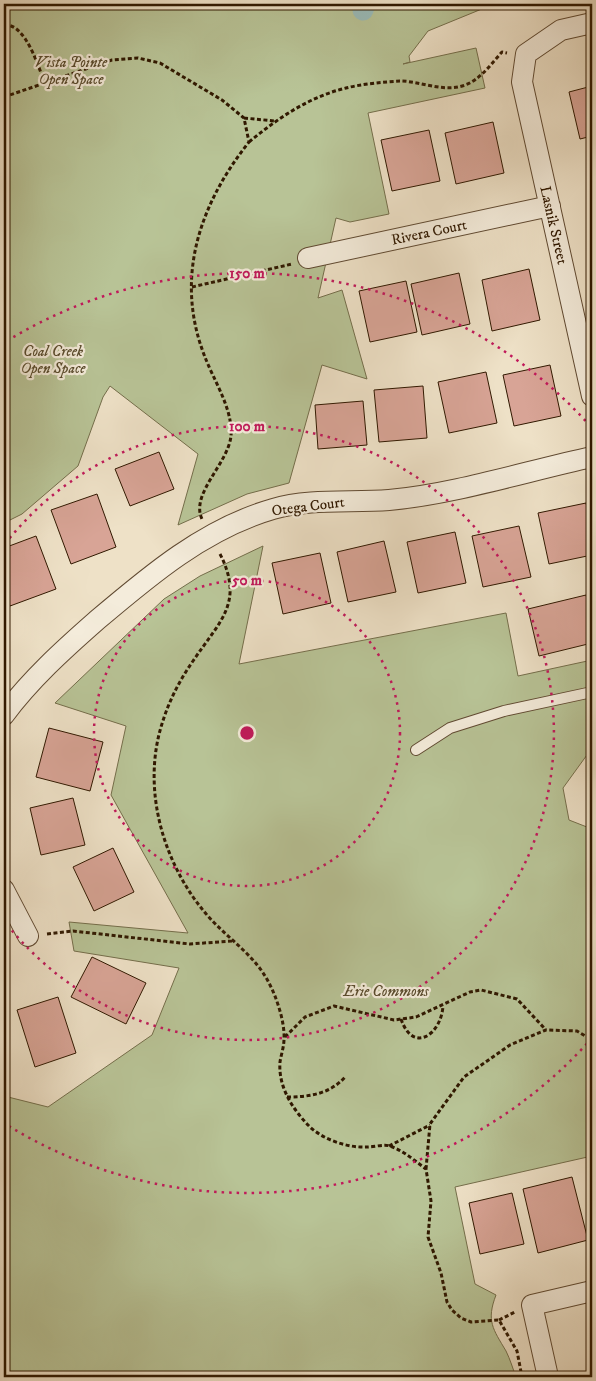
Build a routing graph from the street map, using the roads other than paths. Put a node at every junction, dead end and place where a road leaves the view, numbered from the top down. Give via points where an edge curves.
1 (592, 23) edge
2 (550, 206) junction
3 (308, 258) dead end
4 (592, 396) edge
5 (592, 457) edge
6 (592, 692) edge
7 (4, 715) edge
8 (416, 750) dead end
9 (4, 890) edge
10 (28, 936) road end
11 (592, 1291) edge
12 (548, 1377) edge

1 - 2 street, Lasnik Street via 561,30 526,54 522,82
2 - 3 street, Rivera Court
2 - 4 street, Lasnik Street
5 - 7 street, Otega Court via 390,500 274,508 229,525 158,568 63,650
6 - 8 lane via 504,711 450,728
9 - 10 street
11 - 12 street via 532,1305

